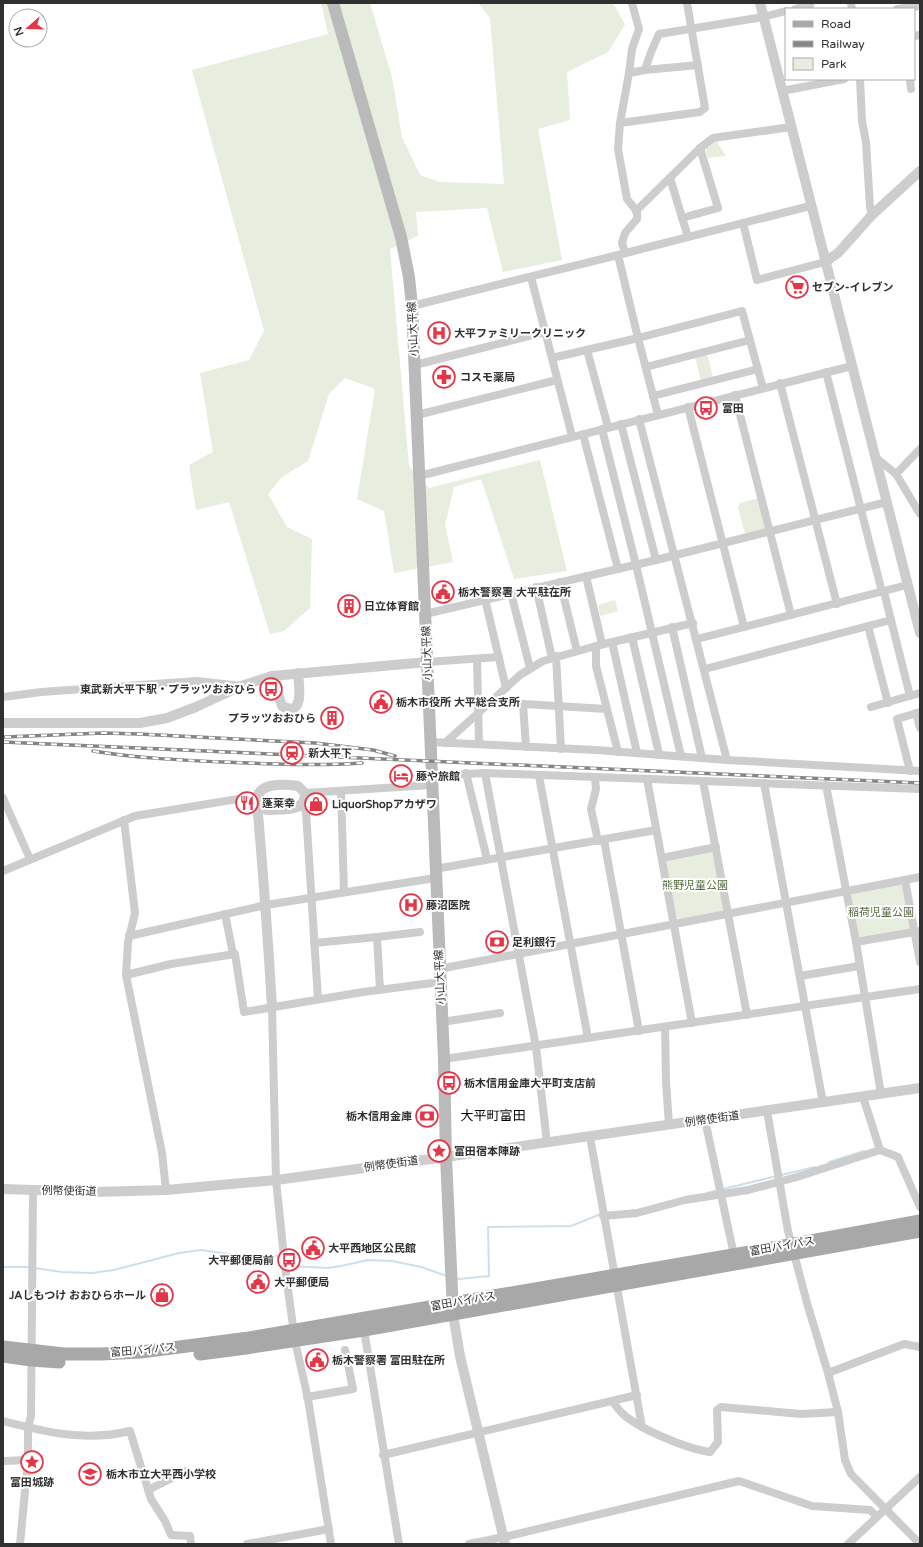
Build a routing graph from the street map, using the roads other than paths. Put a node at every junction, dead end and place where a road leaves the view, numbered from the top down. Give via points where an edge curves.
1 (333, 3) edge
2 (632, 3) edge
3 (687, 3) edge
4 (760, 3) edge
5 (810, 5) dead end
6 (920, 6) edge
7 (799, 8) edge
8 (905, 8) edge
9 (785, 11) edge
10 (763, 17) junction
11 (691, 29) junction
12 (698, 65) junction
13 (645, 70) junction
14 (629, 73) junction
15 (839, 80) edge
16 (860, 80) edge
17 (910, 80) edge
18 (911, 89) dead end
19 (782, 91) junction
20 (620, 123) junction
21 (791, 127) junction
22 (700, 148) junction
23 (920, 171) edge
24 (920, 177) edge
25 (670, 178) junction
26 (810, 206) junction
27 (636, 211) junction
28 (872, 215) junction
29 (682, 218) junction
30 (743, 223) junction
31 (688, 237) junction
32 (622, 254) junction
33 (825, 262) junction
34 (531, 277) junction
35 (412, 306) junction
36 (545, 332) junction
37 (638, 338) junction
38 (750, 340) junction
39 (587, 350) junction
40 (552, 358) junction
41 (415, 365) junction
42 (852, 366) junction
43 (646, 367) junction
44 (758, 369) junction
45 (826, 372) junction
46 (558, 380) junction
47 (780, 383) junction
48 (763, 388) junction
49 (735, 395) junction
50 (653, 396) junction
51 (688, 407) junction
52 (417, 415) junction
53 (658, 415) junction
54 (640, 419) junction
55 (621, 424) junction
56 (605, 428) junction
57 (583, 434) junction
58 (572, 436) junction
59 (920, 448) edge
60 (876, 457) junction
61 (896, 474) junction
62 (419, 476) junction
63 (887, 502) junction
64 (860, 509) junction
65 (920, 514) edge
66 (815, 521) junction
67 (770, 532) junction
68 (722, 543) junction
69 (675, 555) junction
70 (656, 560) junction
71 (636, 565) junction
72 (618, 569) junction
73 (586, 576) junction
74 (560, 582) junction
75 (907, 585) junction
76 (536, 588) junction
77 (883, 592) junction
78 (511, 593) junction
79 (485, 599) junction
80 (837, 604) junction
81 (425, 614) junction
82 (791, 615) junction
83 (891, 620) junction
84 (692, 623) junction
85 (868, 626) junction
86 (744, 627) junction
87 (672, 628) junction
88 (652, 632) junction
89 (920, 633) edge
90 (632, 637) junction
91 (697, 640) junction
92 (612, 642) junction
93 (599, 645) junction
94 (577, 651) junction
95 (499, 657) junction
96 (554, 657) junction
97 (477, 659) junction
98 (427, 662) junction
99 (530, 668) junction
100 (705, 669) junction
101 (298, 674) junction
102 (272, 676) junction
103 (241, 686) junction
104 (506, 688) junction
105 (920, 693) edge
106 (910, 696) junction
107 (3, 697) edge
108 (491, 702) junction
109 (888, 702) junction
110 (523, 704) junction
111 (560, 707) junction
112 (871, 708) dead end
113 (606, 709) junction
114 (478, 713) junction
115 (918, 713) edge
116 (3, 723) edge
117 (920, 728) edge
118 (430, 742) junction
119 (445, 743) junction
120 (479, 744) junction
121 (526, 747) junction
122 (561, 750) junction
123 (618, 752) junction
124 (637, 753) junction
125 (659, 754) junction
126 (681, 756) junction
127 (702, 758) junction
128 (727, 760) junction
129 (910, 771) junction
130 (920, 771) edge
131 (466, 773) junction
132 (485, 773) junction
133 (539, 776) junction
134 (595, 778) junction
135 (647, 779) junction
136 (431, 780) junction
137 (703, 780) junction
138 (764, 783) junction
139 (826, 785) junction
140 (920, 789) edge
141 (341, 791) junction
142 (305, 793) junction
143 (3, 798) edge
144 (257, 799) junction
145 (303, 804) junction
146 (267, 810) junction
147 (258, 818) junction
148 (124, 820) junction
149 (656, 830) junction
150 (601, 841) junction
151 (716, 848) junction
152 (553, 849) junction
153 (501, 857) junction
154 (662, 858) junction
155 (30, 859) junction
156 (487, 860) junction
157 (3, 871) edge
158 (435, 873) junction
159 (920, 877) edge
160 (905, 880) junction
161 (845, 891) junction
162 (344, 892) junction
163 (311, 898) junction
164 (786, 902) junction
165 (266, 905) junction
166 (225, 914) junction
167 (728, 914) junction
168 (674, 924) junction
169 (917, 931) edge
170 (420, 932) dead end
171 (622, 934) junction
172 (129, 936) junction
173 (377, 937) junction
174 (856, 942) junction
175 (314, 943) junction
176 (571, 944) junction
177 (232, 954) junction
178 (519, 954) junction
179 (920, 962) edge
180 (859, 966) junction
181 (439, 969) junction
182 (126, 975) junction
183 (800, 976) junction
184 (440, 982) junction
185 (920, 989) edge
186 (380, 990) junction
187 (865, 997) junction
188 (318, 999) junction
189 (805, 1006) junction
190 (272, 1007) junction
191 (500, 1013) dead end
192 (747, 1015) junction
193 (442, 1022) junction
194 (692, 1023) junction
195 (665, 1027) junction
196 (639, 1031) junction
197 (588, 1038) junction
198 (536, 1047) junction
199 (444, 1059) junction
200 (920, 1088) edge
201 (881, 1094) junction
202 (863, 1097) junction
203 (823, 1103) junction
204 (767, 1111) junction
205 (705, 1120) junction
206 (669, 1125) junction
207 (590, 1137) junction
208 (547, 1142) junction
209 (880, 1150) junction
210 (446, 1157) junction
211 (276, 1180) junction
212 (779, 1181) junction
213 (3, 1189) edge
214 (166, 1190) junction
215 (33, 1191) junction
216 (720, 1194) junction
217 (920, 1207) edge
218 (603, 1216) junction
219 (920, 1222) edge
220 (920, 1232) edge
221 (793, 1249) junction
222 (734, 1255) junction
223 (616, 1280) junction
224 (453, 1308) junction
225 (364, 1330) junction
226 (295, 1336) junction
227 (3, 1347) edge
228 (920, 1347) edge
229 (345, 1350) dead end
230 (31, 1355) junction
231 (3, 1356) edge
232 (828, 1373) junction
233 (637, 1395) junction
234 (308, 1397) junction
235 (612, 1401) junction
236 (838, 1412) junction
237 (3, 1421) edge
238 (642, 1427) junction
239 (28, 1428) junction
240 (478, 1432) junction
241 (384, 1455) junction
242 (28, 1460) junction
243 (3, 1461) edge
244 (186, 1471) dead end
245 (920, 1477) edge
246 (148, 1490) junction
247 (887, 1509) junction
248 (877, 1517) junction
249 (329, 1529) junction
250 (504, 1541) edge
251 (20, 1544) edge
252 (190, 1544) edge
253 (247, 1544) edge
254 (332, 1544) edge
255 (399, 1544) edge
256 (470, 1544) edge
257 (848, 1544) edge
258 (920, 1544) edge

1 - 35 main road, 小山大平線 via 401,237
2 - 14 street via 639,29 632,50
3 - 11 street
4 - 10 street
5 - 7 street
6 - 8 street
9 - 10 street
10 - 11 street
10 - 19 street
11 - 12 street
11 - 13 street via 659,34
12 - 13 street
12 - 20 street via 704,110
13 - 14 street
14 - 20 street
15 - 19 street
16 - 28 street
17 - 18 street
19 - 21 street
20 - 27 street via 618,149 627,199
21 - 22 street via 713,138
21 - 26 street
22 - 25 street
22 - 29 street via 718,208
23 - 24 street
23 - 28 street
25 - 27 street
25 - 29 street
26 - 30 street
26 - 33 street
27 - 32 street via 636,219 624,233
28 - 33 street via 838,253
29 - 31 street
30 - 31 street
30 - 33 street via 757,280
31 - 32 street
32 - 34 street
32 - 37 street
33 - 42 street
34 - 35 street
34 - 36 street
35 - 41 main road, 小山大平線
36 - 40 street
36 - 41 street
37 - 38 street via 742,311
37 - 39 street
37 - 43 street
38 - 43 street
38 - 44 street
39 - 40 street
39 - 56 street
40 - 46 street
41 - 52 main road, 小山大平線
42 - 45 street
42 - 60 street
43 - 50 street
44 - 48 street
44 - 50 street
45 - 47 street
45 - 64 street
46 - 52 street
46 - 58 street
47 - 48 street
47 - 66 street
48 - 49 street
49 - 51 street
49 - 67 street
50 - 53 street
51 - 53 street
51 - 68 street
52 - 62 main road, 小山大平線
53 - 54 street
54 - 55 street
54 - 69 street
55 - 56 street
55 - 70 street
56 - 57 street
56 - 71 street
57 - 58 street
57 - 72 street
58 - 62 street
59 - 61 street
60 - 61 street
60 - 63 street
61 - 65 street
62 - 81 main road, 小山大平線
63 - 64 street
63 - 75 street
64 - 66 street
64 - 77 street
66 - 67 street
66 - 80 street
67 - 68 street
67 - 82 street
68 - 69 street
68 - 86 street
69 - 70 street
69 - 84 street
70 - 71 street
71 - 72 street
71 - 88 street
72 - 73 street
73 - 74 street
73 - 93 street
74 - 76 street
74 - 94 street
75 - 77 street
75 - 89 street
76 - 78 street
76 - 96 street
77 - 80 street
77 - 83 street
78 - 79 street
78 - 99 street
79 - 81 street
79 - 95 street
80 - 82 street
81 - 98 main road, 小山大平線
82 - 86 street
83 - 85 street
83 - 106 street
84 - 87 street
84 - 91 street
85 - 100 street
85 - 109 street
86 - 91 street
87 - 88 street
87 - 127 street
88 - 90 street
88 - 126 street
90 - 92 street
90 - 125 street
91 - 100 street
92 - 93 street
92 - 124 street
93 - 94 street
93 - 113 street via 596,666
94 - 96 street
95 - 97 street
95 - 104 street
96 - 99 street
96 - 111 street
97 - 98 street
97 - 114 street
98 - 101 street
98 - 118 main road, 小山大平線
99 - 104 street
100 - 128 street
101 - 102 street
101 - 102 street via 300,697 294,708 282,706
102 - 103 street
103 - 107 street via 197,681
103 - 116 street via 182,713 140,723
104 - 108 street
105 - 106 street
106 - 109 street
108 - 110 street
108 - 114 street
109 - 112 street
110 - 111 street
110 - 121 street
111 - 113 street
111 - 122 street
113 - 123 street
114 - 119 street
114 - 120 street
115 - 117 street
115 - 129 street via 896,719
118 - 119 street
118 - 136 main road, 小山大平線
119 - 120 street
120 - 121 street
121 - 122 street
122 - 123 street
123 - 124 street
124 - 125 street
125 - 126 street
126 - 127 street
127 - 128 street
128 - 129 street
129 - 130 street
131 - 132 street
131 - 136 street
131 - 156 street
132 - 133 street
132 - 153 street
133 - 134 street
133 - 152 street
134 - 135 street
134 - 150 street via 596,789 591,809
135 - 137 street
135 - 149 street
136 - 141 street
136 - 158 main road, 小山大平線
137 - 138 street
137 - 151 street
138 - 139 street
138 - 164 street
139 - 140 street
139 - 161 street
141 - 142 street
141 - 162 street
142 - 144 street via 298,786 266,787 259,792
142 - 145 street
143 - 155 street
144 - 146 street
144 - 147 street
144 - 148 street via 135,816
145 - 146 street via 297,808
145 - 163 street via 306,812
146 - 147 street
147 - 165 street
148 - 155 street
148 - 172 street via 134,913
149 - 150 street
149 - 154 street
150 - 152 street
150 - 171 street
151 - 154 street
151 - 167 street
152 - 153 street
152 - 176 street
153 - 156 street
153 - 178 street
154 - 168 street
155 - 157 street
156 - 158 street
158 - 162 street
158 - 181 main road, 小山大平線
159 - 160 street
160 - 161 street
160 - 169 street
161 - 164 street
161 - 174 street
162 - 163 street
163 - 165 street
163 - 175 street
164 - 167 street
164 - 183 street
165 - 166 street
165 - 190 street
166 - 172 street
166 - 177 street
167 - 168 street
167 - 192 street
168 - 171 street
168 - 194 street
169 - 174 street
169 - 179 street
170 - 173 street
171 - 176 street
171 - 196 street
172 - 182 street
173 - 175 street
173 - 186 street
174 - 180 street
175 - 188 street
176 - 178 street
176 - 197 street
177 - 182 street via 171,964
177 - 190 street via 235,954 244,1012
178 - 181 street
178 - 198 street
180 - 183 street
180 - 187 street
181 - 184 main road, 小山大平線
182 - 214 street via 162,1153
183 - 189 street
184 - 186 street
184 - 193 main road, 小山大平線
185 - 187 street
186 - 188 street
187 - 189 street
187 - 201 street
188 - 190 street
189 - 192 street
189 - 203 street
190 - 211 street
191 - 193 street
192 - 194 street
193 - 199 main road, 小山大平線
194 - 195 street
195 - 196 street
195 - 206 street
196 - 197 street
197 - 198 street
198 - 199 street
198 - 208 street
199 - 210 main road, 小山大平線
200 - 201 street, 例幣使街道
201 - 202 street, 例幣使街道
202 - 203 street, 例幣使街道
202 - 209 street
203 - 204 street, 例幣使街道
204 - 205 street, 例幣使街道
204 - 212 street
205 - 206 street, 例幣使街道
205 - 216 street
206 - 207 street, 例幣使街道
207 - 208 street, 例幣使街道
207 - 218 street
208 - 210 street, 例幣使街道
209 - 212 street
209 - 217 street via 898,1157
210 - 211 street, 例幣使街道
210 - 224 main road, 小山大平線
211 - 214 street, 例幣使街道
211 - 226 street
212 - 216 street via 748,1190
212 - 221 street
213 - 215 street, 例幣使街道
214 - 215 street, 例幣使街道
215 - 230 street
216 - 218 street via 637,1213
216 - 222 street
218 - 223 street
219 - 221 main road, 富田バイパス
220 - 221 main road, 富田バイパス
221 - 222 main road, 富田バイパス
221 - 223 main road, 富田バイパス
221 - 232 street
222 - 223 main road, 富田バイパス
223 - 224 main road, 富田バイパス
223 - 233 street
224 - 225 main road, 富田バイパス
224 - 226 main road, 富田バイパス
224 - 240 street via 460,1356
225 - 226 main road, 富田バイパス
225 - 241 street
226 - 230 main road, 富田バイパス via 246,1348 136,1360 82,1362
226 - 234 street
227 - 230 main road, 富田バイパス
228 - 232 street via 904,1344
229 - 234 street via 353,1389
230 - 231 main road, 富田バイパス
230 - 239 street via 31,1416
232 - 236 street
233 - 235 street
233 - 238 street
234 - 249 street
235 - 238 street via 620,1411
235 - 240 street
236 - 238 street via 801,1414 721,1407 717,1410 718,1442 710,1452 700,1451
236 - 247 street via 845,1460 851,1474
237 - 239 street
239 - 242 street
239 - 246 street via 67,1435 114,1435 130,1431
240 - 241 street
240 - 250 street
241 - 255 street
242 - 243 street
242 - 251 street
244 - 246 street
245 - 247 street
246 - 252 street via 171,1535 190,1536
247 - 248 street
247 - 258 street
248 - 250 street via 870,1510 812,1506 739,1481
248 - 257 street
249 - 253 street
249 - 254 street
250 - 256 street

